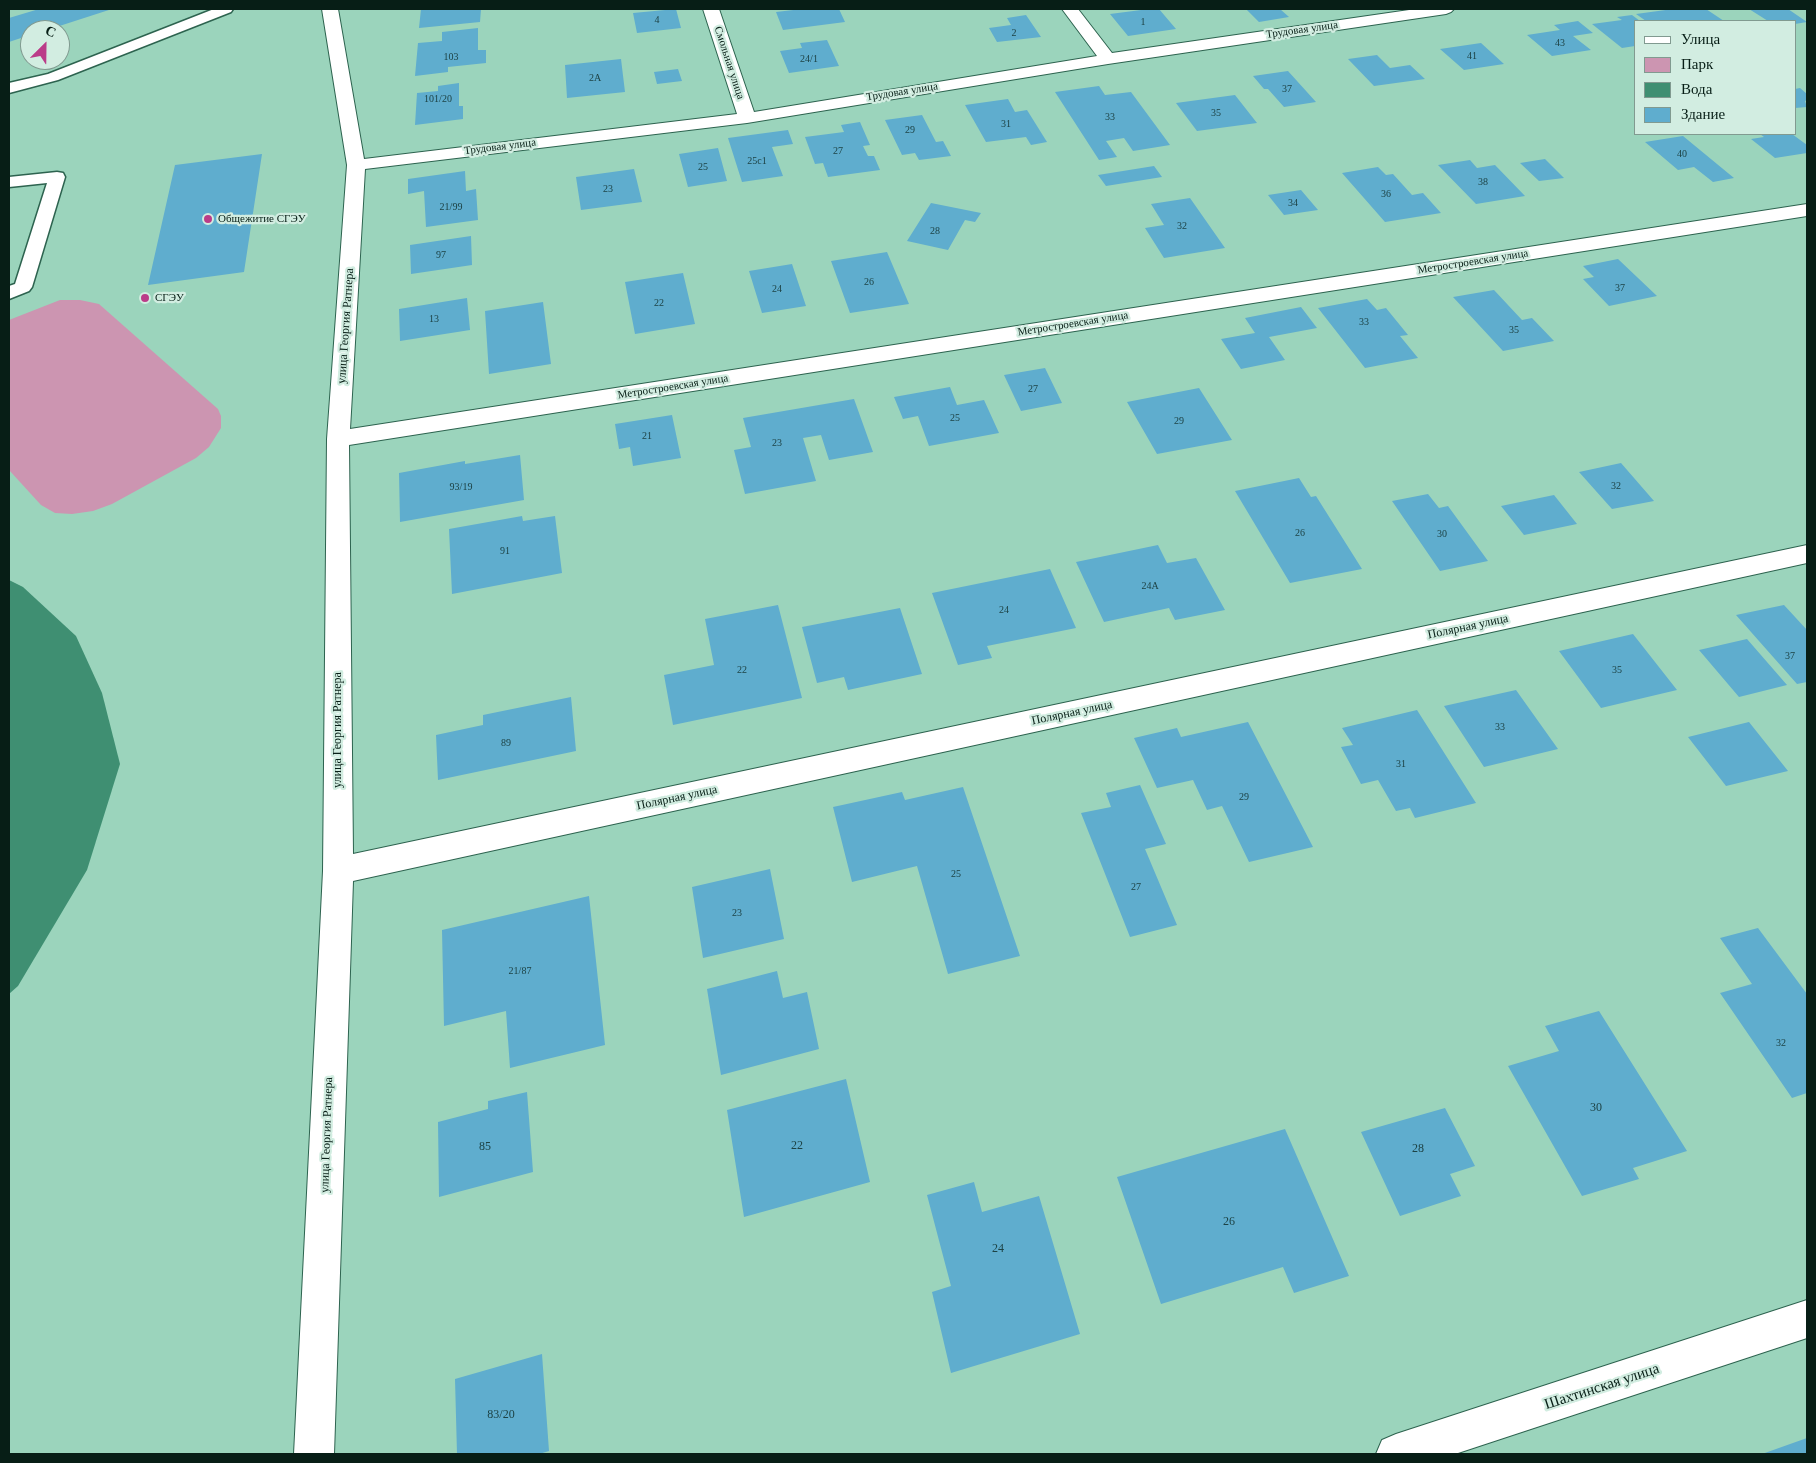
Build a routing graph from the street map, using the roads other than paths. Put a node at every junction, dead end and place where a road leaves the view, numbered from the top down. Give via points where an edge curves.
1 (226, 9) edge
2 (330, 9) edge
3 (711, 9) edge
4 (1070, 9) edge
5 (1446, 9) edge
6 (1409, 11) edge
7 (1108, 58) junction
8 (9, 88) edge
9 (747, 118) junction
10 (356, 165) junction
11 (9, 182) edge
12 (1807, 210) edge
13 (9, 293) edge
14 (338, 439) junction
15 (1807, 554) edge
16 (338, 871) junction
17 (1807, 1320) edge
18 (314, 1454) edge
19 (1396, 1454) edge

1 - 8 lane via 53,77
2 - 10 street, улица Георгия Ратнера
3 - 9 street, Смольная улица
4 - 7 street
5 - 6 street, Трудовая улица
6 - 7 street, Трудовая улица
7 - 9 street, Трудовая улица
9 - 10 street, Трудовая улица
10 - 14 street, улица Георгия Ратнера
11 - 13 lane via 57,178 22,287
12 - 14 street, Метростроевская улица
14 - 16 street, улица Георгия Ратнера
15 - 16 street, Полярная улица
16 - 18 street, улица Георгия Ратнера
17 - 19 street, Шахтинская улица

